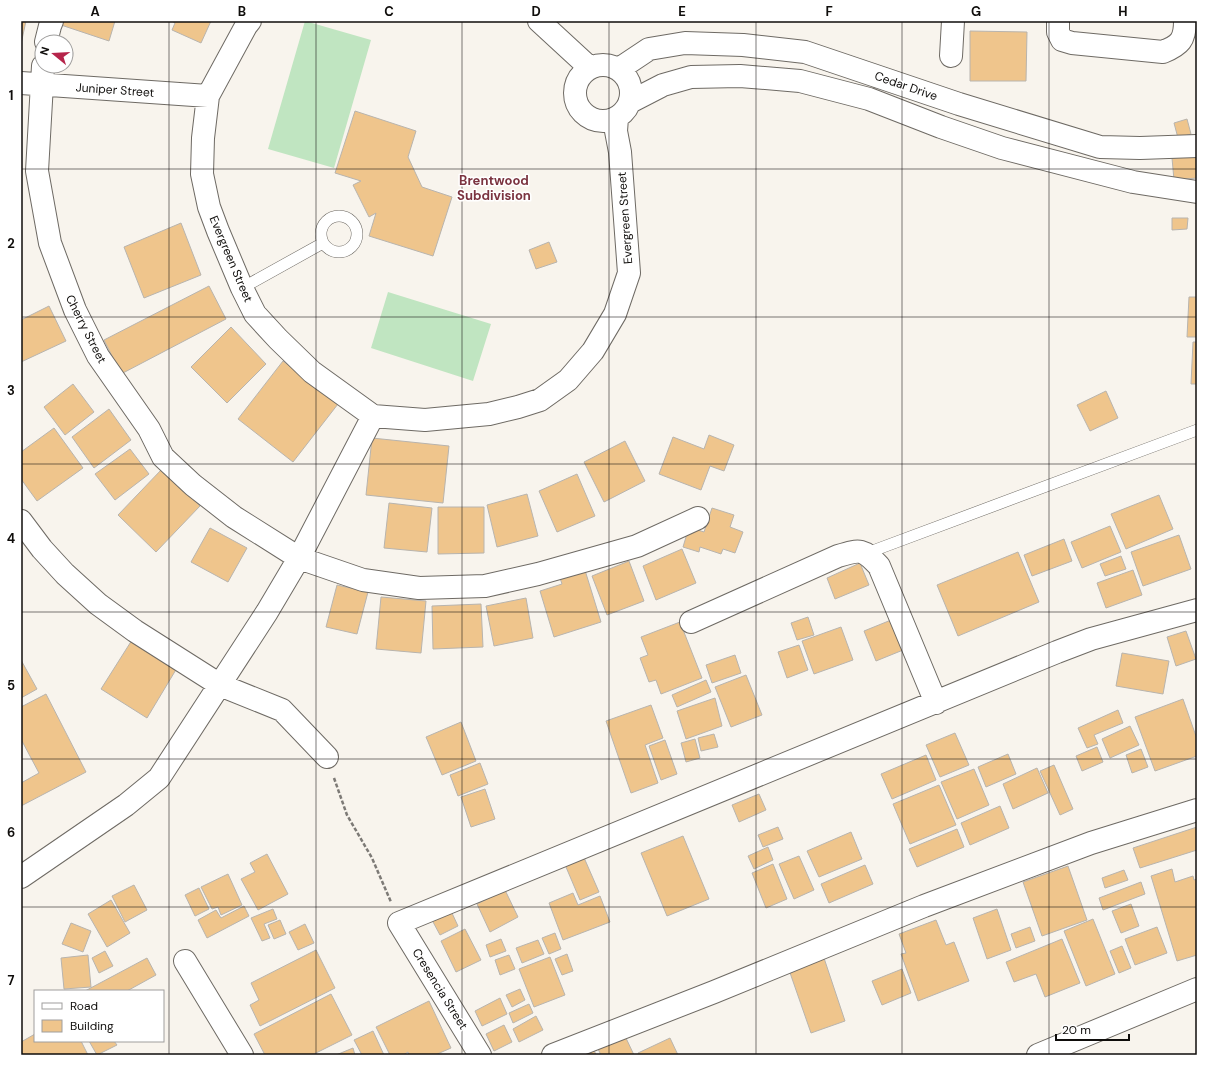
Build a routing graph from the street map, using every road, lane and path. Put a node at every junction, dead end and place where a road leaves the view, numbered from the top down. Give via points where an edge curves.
1 (52, 21) edge
2 (250, 21) edge
3 (539, 21) edge
4 (953, 21) edge
5 (1058, 21) edge
6 (1185, 21) edge
7 (48, 34) edge
8 (951, 56) dead end
9 (590, 68) junction
10 (619, 69) junction
11 (35, 78) edge
12 (208, 96) junction
13 (621, 117) junction
14 (1197, 146) edge
15 (1197, 192) edge
16 (323, 243) dead end
17 (242, 288) junction
18 (373, 416) junction
19 (1197, 430) edge
20 (698, 518) dead end
21 (21, 521) edge
22 (866, 553) junction
23 (299, 558) junction
24 (1197, 610) edge
25 (691, 622) dead end
26 (220, 685) junction
27 (936, 703) junction
28 (327, 757) joint
29 (1197, 810) edge
30 (23, 870) edge
31 (399, 923) junction
32 (185, 961) dead end
33 (1197, 989) edge
34 (242, 1055) edge
35 (480, 1055) edge
36 (553, 1055) edge
37 (1038, 1055) edge

1 - 7 street
2 - 12 street, Evergreen Street
3 - 9 street
4 - 8 street
5 - 6 street via 1058,32 1062,40 1072,44 1163,52 1177,46 1185,32
9 - 10 street via 604,65
9 - 13 street via 577,80 574,89 578,107 591,120 609,122
10 - 13 street via 630,84 631,92
10 - 14 street, Cedar Drive via 648,50 686,43 743,45 805,52 1100,147
11 - 12 street, Juniper Street
11 - 23 street, Cherry Street via 37,171 50,243 75,310 98,356 149,429 163,456 193,484 234,516
12 - 17 street, Evergreen Street via 202,174 209,207
13 - 15 street, Cedar Drive via 663,85 691,77 740,76 800,81 869,99 1002,148 1133,182
13 - 18 street, Evergreen Street via 620,152 629,273 615,314 593,351 568,380 540,400 518,407 489,414 425,420
16 - 17 lane
17 - 18 street, Evergreen Street via 255,314 278,339 312,372
18 - 23 street
19 - 22 lane
20 - 23 street, Cherry Street via 637,546 485,586 420,588 363,580
21 - 26 street via 65,574 98,604 141,635
22 - 25 street via 854,551 838,556
22 - 27 street via 879,566
23 - 26 street
24 - 27 street via 1091,639
26 - 28 street via 282,710
26 - 30 street via 159,778 126,805
27 - 31 street
28 - 31 path via 347,815 372,858
29 - 36 street via 1091,842
31 - 35 street, Cresencia Street
32 - 34 street
33 - 37 street

